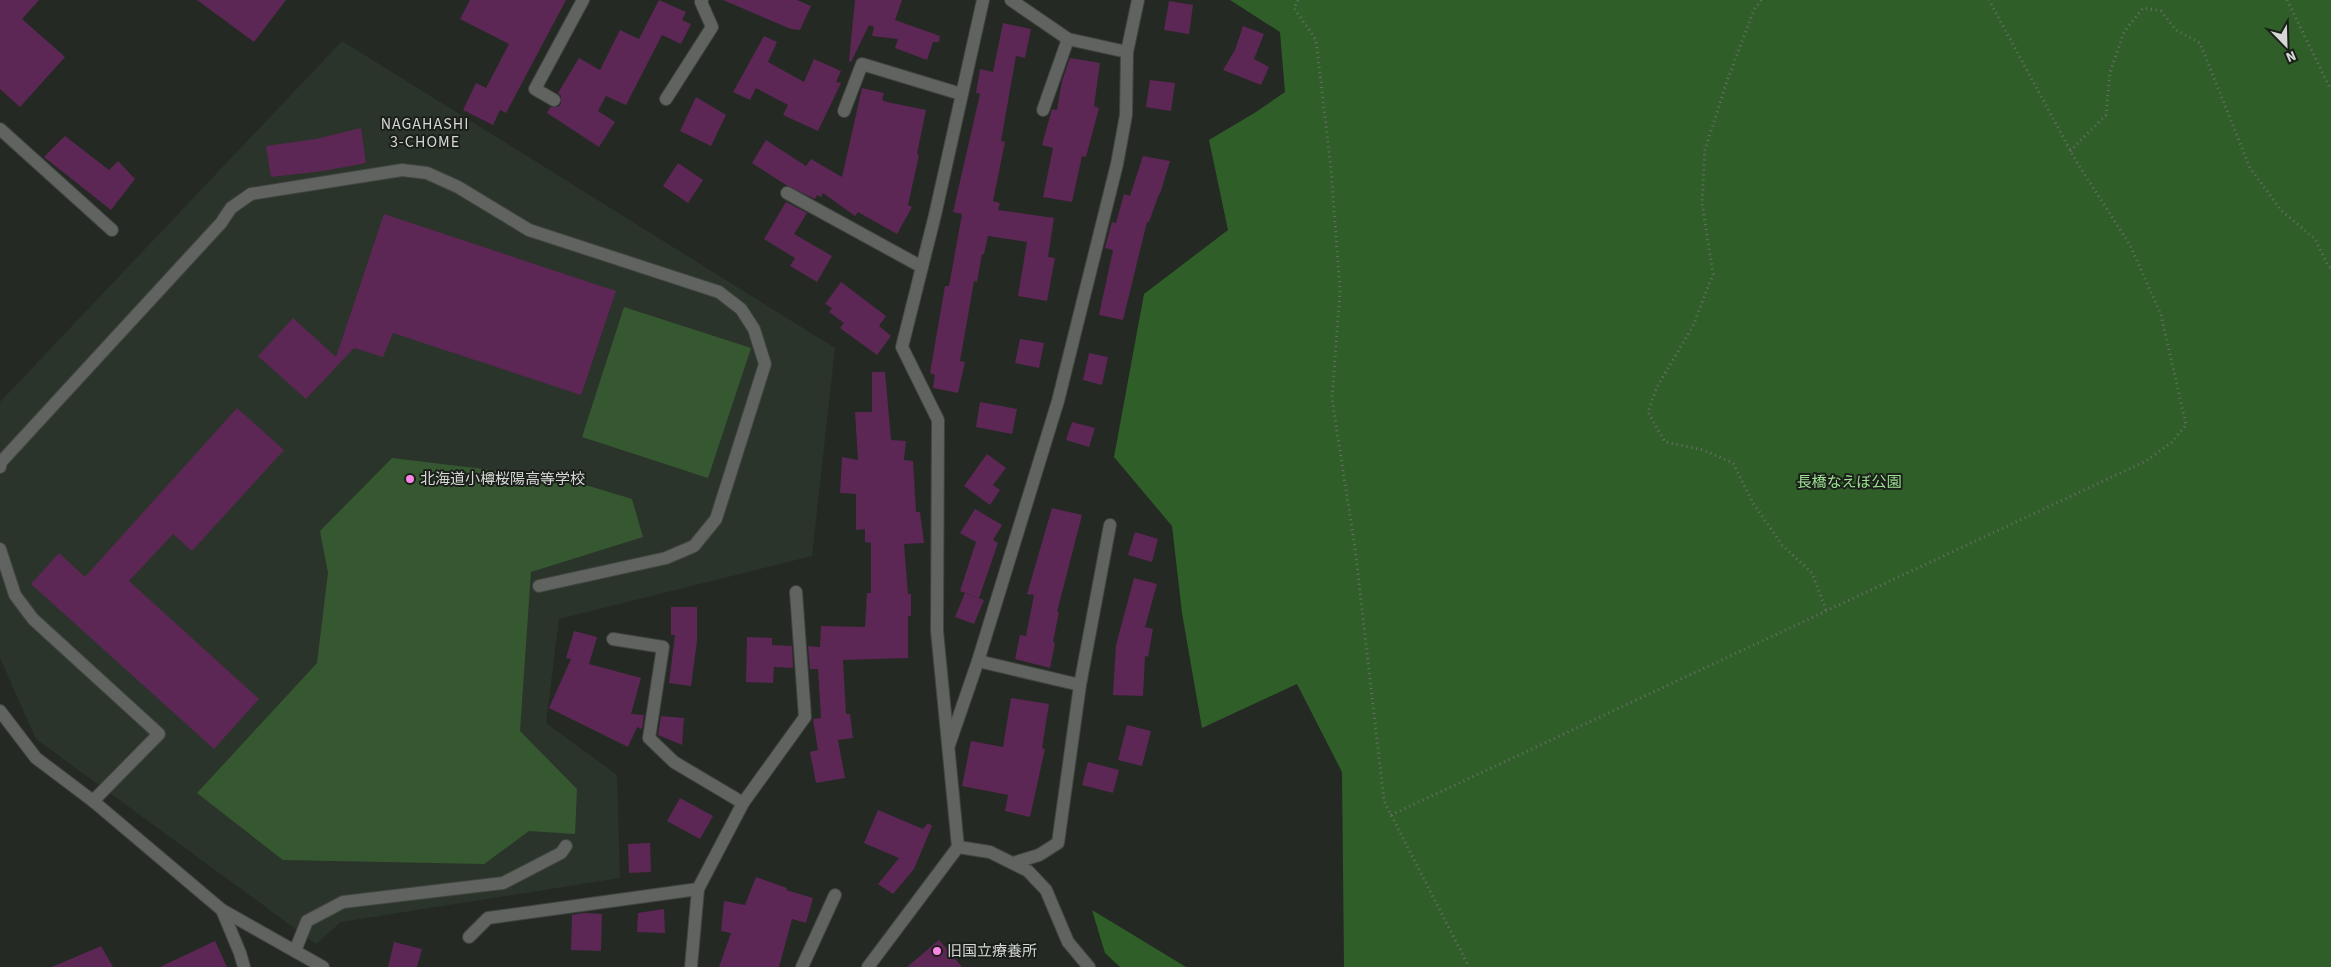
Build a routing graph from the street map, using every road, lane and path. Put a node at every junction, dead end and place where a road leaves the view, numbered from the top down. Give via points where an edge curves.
1 (583, 0) edge
2 (983, 0) edge
3 (1011, 0) edge
4 (1138, 0) edge
5 (1298, 0) edge
6 (1761, 0) edge
7 (1989, 0) edge
8 (2287, 0) edge
9 (700, 1) edge
10 (1068, 39) junction
11 (1127, 52) junction
12 (2331, 90) edge
13 (961, 94) junction
14 (666, 99) dead end
15 (554, 100) dead end
16 (1043, 110) dead end
17 (844, 111) dead end
18 (0, 129) edge
19 (2070, 151) junction
20 (787, 193) dead end
21 (112, 230) dead end
22 (922, 268) junction
23 (2331, 268) edge
24 (0, 467) edge
25 (1110, 525) dead end
26 (0, 549) edge
27 (539, 586) dead end
28 (796, 592) dead end
29 (1826, 610) junction
30 (614, 639) dead end
31 (978, 661) junction
32 (1080, 686) junction
33 (0, 711) edge
34 (947, 750) junction
35 (93, 801) junction
36 (743, 803) junction
37 (1391, 815) junction
38 (566, 846) dead end
39 (958, 847) junction
40 (1013, 863) junction
41 (698, 889) junction
42 (835, 895) dead end
43 (222, 910) junction
44 (469, 937) dead end
45 (295, 951) junction
46 (244, 967) edge
47 (323, 967) edge
48 (691, 967) edge
49 (802, 967) edge
50 (868, 967) edge
51 (1089, 967) edge
52 (1469, 967) edge

1 - 15 street via 535,90
2 - 13 street
3 - 10 street
4 - 11 street
5 - 37 path via 1294,8 1316,40 1331,168 1340,290 1332,399 1355,548 1384,801
6 - 29 path via 1754,10 1727,81 1705,150 1702,203 1713,274 1693,326 1657,387 1648,412 1665,442 1703,450 1733,463 1782,545 1812,573
7 - 19 path
8 - 12 path
9 - 14 street via 712,27
10 - 11 street
10 - 16 street
11 - 31 street via 1126,115 1117,164 1058,401
13 - 17 street via 862,64
13 - 22 street
18 - 21 street
19 - 23 path via 2106,115 2110,72 2124,32 2143,8 2161,11 2176,30 2200,44 2250,168 2281,210 2315,239
19 - 29 path via 2130,245 2161,315 2186,425 2171,443 2146,461
20 - 22 street
22 - 34 street via 902,347 938,420 937,631
24 - 27 street via 1,462 231,208 251,194 402,170 427,173 458,187 529,230 719,292 741,309 754,329 765,364 716,519 694,546 666,558
25 - 32 street
26 - 35 street via 16,595 33,619 159,734
28 - 36 street via 804,717
29 - 37 path
30 - 36 street via 663,648 649,738 674,762
31 - 32 street
31 - 34 street
32 - 40 street via 1058,843 1040,854
33 - 35 street via 36,758
34 - 39 street
35 - 43 street
36 - 41 street
37 - 52 path
38 - 45 street via 561,853 503,883 344,902 307,921
39 - 40 street via 990,852
39 - 50 street
40 - 51 street via 1028,871 1046,890 1068,942
41 - 44 street via 488,918
41 - 48 street
42 - 49 street
43 - 45 street
43 - 46 street
45 - 47 street

